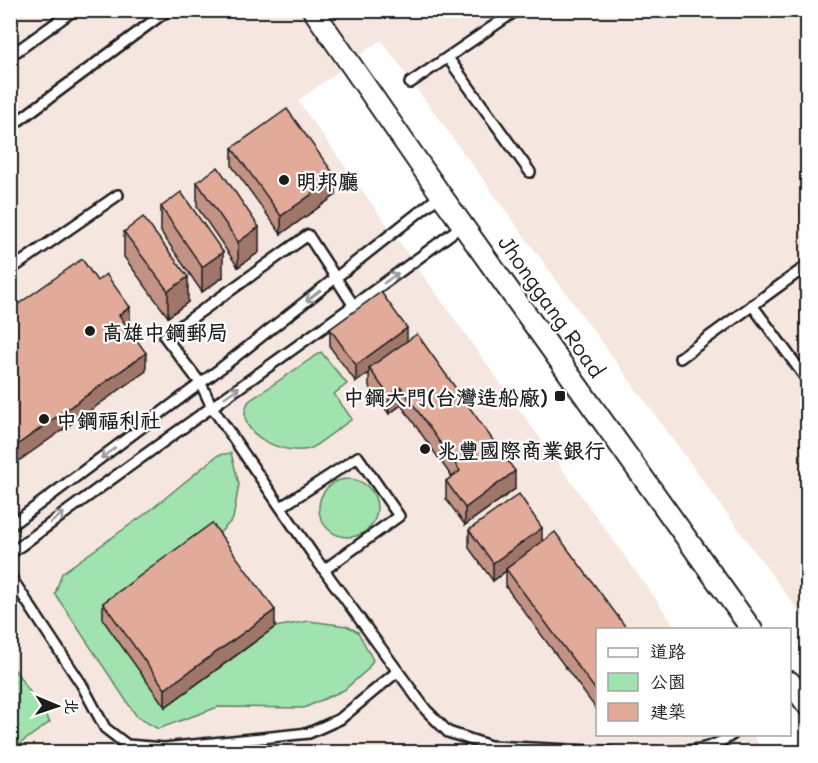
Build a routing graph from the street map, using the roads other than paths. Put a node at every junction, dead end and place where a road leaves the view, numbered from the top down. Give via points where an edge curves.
1 (74, 10) edge
2 (168, 10) edge
3 (313, 10) edge
4 (517, 10) edge
5 (10, 56) edge
6 (448, 58) junction
7 (410, 83) dead end
8 (10, 127) edge
9 (530, 172) dead end
10 (118, 195) dead end
11 (441, 195) junction
12 (464, 224) junction
13 (807, 265) edge
14 (10, 270) edge
15 (335, 278) junction
16 (752, 305) junction
17 (354, 306) junction
18 (680, 358) dead end
19 (807, 381) edge
20 (201, 384) junction
21 (212, 407) junction
22 (281, 507) junction
23 (10, 526) edge
24 (10, 554) edge
25 (324, 570) junction
26 (10, 576) edge
27 (751, 628) edge
28 (398, 671) junction
29 (791, 685) edge
30 (807, 706) edge
31 (732, 736) edge
32 (610, 753) edge
33 (673, 753) edge

1 - 5 lane
2 - 8 lane
3 - 11 street, Jhonggang Road
4 - 6 lane
6 - 7 lane
6 - 9 lane
10 - 14 lane
11 - 12 street, Jhonggang Road
11 - 15 lane
17 -> 12 lane
12 - 27 street, Jhonggang Road
13 - 16 lane
15 - 17 lane
15 -> 20 lane
15 - 20 lane via 308,235 165,337
16 - 18 lane
16 - 19 lane
21 -> 17 lane
20 - 21 lane
20 -> 23 lane
21 - 22 lane
24 -> 21 lane
22 - 25 lane
22 - 25 lane via 358,457 388,499 399,516
25 - 28 lane
26 - 28 lane via 82,685 105,728 127,745 164,748 309,733 340,719
28 - 32 lane via 426,710 448,732 490,746
29 - 30 street
31 - 33 lane via 699,751

